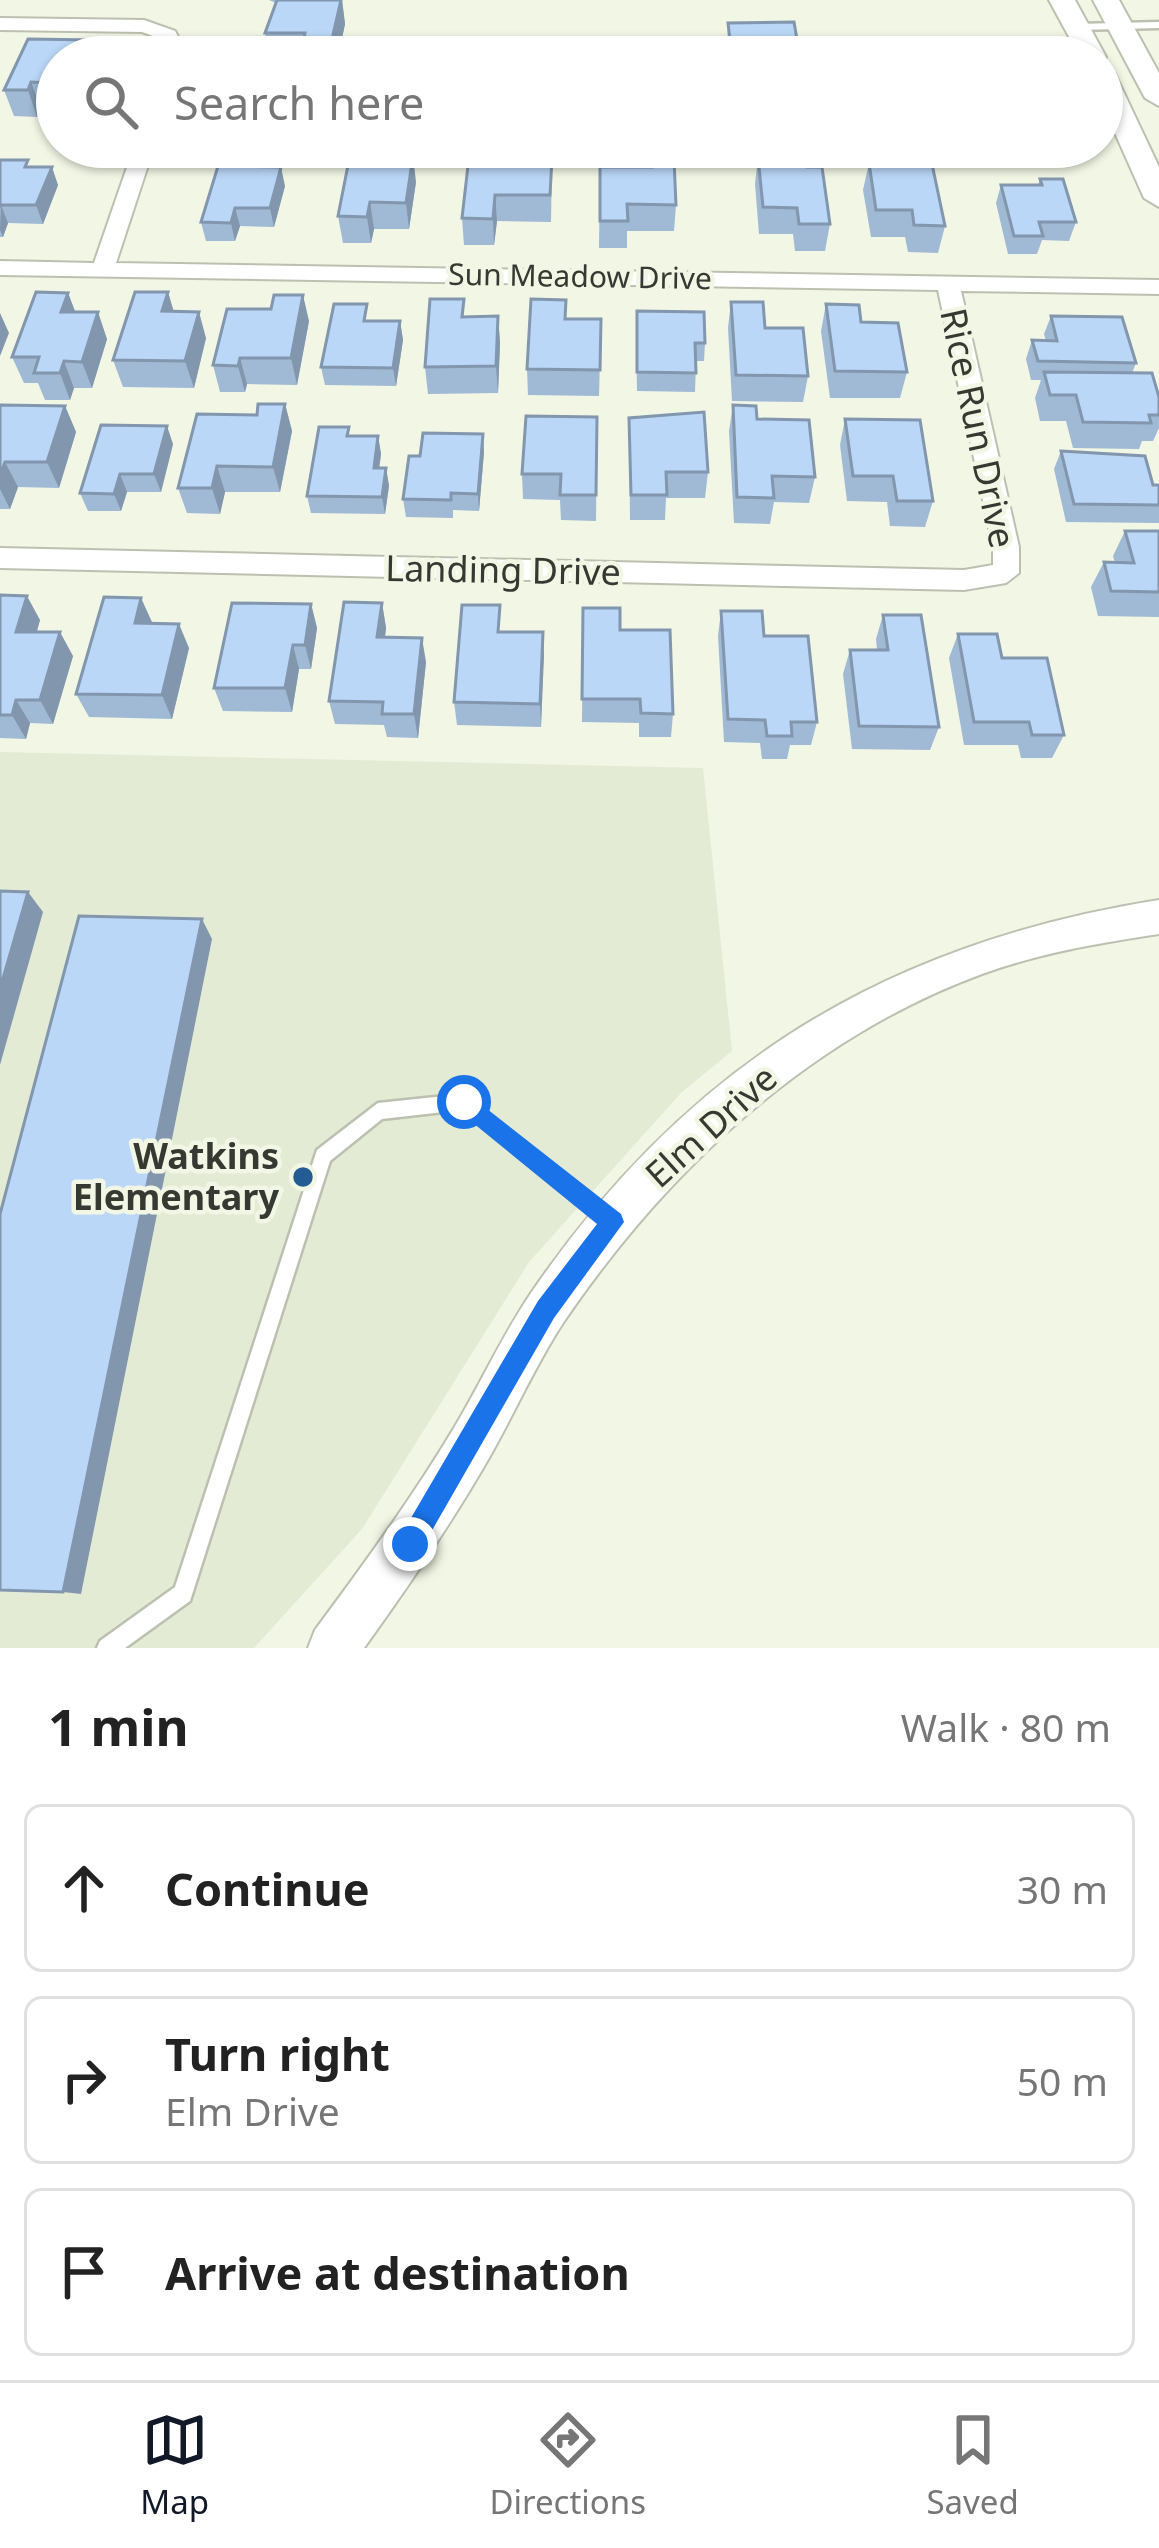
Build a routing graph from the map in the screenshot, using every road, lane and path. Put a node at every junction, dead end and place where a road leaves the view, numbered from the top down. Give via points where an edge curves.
1 (1062, 0) edge
2 (1106, 0) edge
3 (0, 24) edge
4 (1159, 25) edge
5 (1123, 26) junction
6 (1077, 27) junction
7 (168, 36) edge
8 (1082, 36) edge
9 (1159, 98) edge
10 (1123, 109) edge
11 (1149, 153) edge
12 (137, 168) edge
13 (1159, 198) edge
14 (0, 268) edge
15 (103, 268) junction
16 (948, 283) junction
17 (1159, 287) edge
18 (0, 558) edge
19 (1006, 573) joint
20 (1159, 917) edge
21 (613, 1222) junction
22 (107, 1648) edge
23 (333, 1648) edge

1 - 6 main road
2 - 5 main road
3 - 7 street via 144,26
4 - 5 lane
5 - 6 lane
5 - 9 main road
6 - 8 main road
10 - 11 main road
11 - 13 main road
12 - 15 street
14 - 15 street, Sun Meadow Drive
15 - 16 street, Sun Meadow Drive
16 - 17 street, Sun Meadow Drive
16 - 19 street, Rice Run Drive
18 - 19 street, Landing Drive via 964,580
20 - 21 street, Elm Drive via 986,955 900,988 799,1048 698,1128
21 - 22 lane via 464,1102 377,1111 323,1156 183,1594
21 - 23 street, Elm Drive via 546,1310 410,1544

